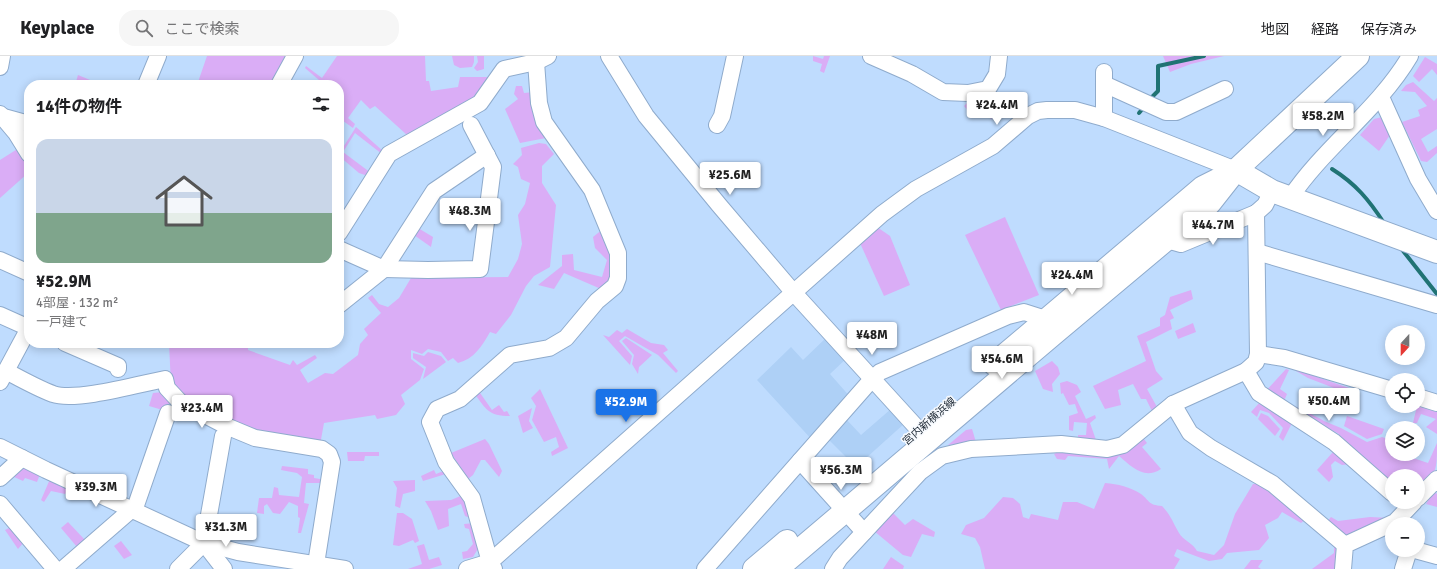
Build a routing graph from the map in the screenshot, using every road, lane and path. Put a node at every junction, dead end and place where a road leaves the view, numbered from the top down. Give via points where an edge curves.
1 (2, 56) edge
2 (158, 56) edge
3 (305, 56) edge
4 (609, 56) edge
5 (735, 56) edge
6 (871, 56) edge
7 (999, 56) edge
8 (1358, 56) edge
9 (1410, 56) edge
10 (542, 59) edge
11 (293, 61) edge
12 (0, 67) edge
13 (148, 80) edge
14 (282, 80) edge
15 (1225, 89) dead end
16 (1381, 97) junction
17 (0, 116) edge
18 (1104, 118) junction
19 (24, 123) edge
20 (471, 125) dead end
21 (717, 125) dead end
22 (24, 146) edge
23 (487, 155) junction
24 (1236, 170) junction
25 (1281, 194) junction
26 (1437, 211) edge
27 (1256, 213) junction
28 (344, 226) edge
29 (1167, 240) junction
30 (344, 251) edge
31 (1257, 252) junction
32 (1437, 252) edge
33 (0, 260) edge
34 (384, 269) junction
35 (24, 271) edge
36 (794, 293) junction
37 (344, 300) edge
38 (1437, 305) edge
39 (0, 315) edge
40 (1046, 319) junction
41 (24, 326) edge
42 (24, 337) edge
43 (77, 348) edge
44 (1258, 354) junction
45 (4, 371) edge
46 (1246, 371) junction
47 (873, 378) junction
48 (119, 381) junction
49 (1385, 388) edge
50 (1425, 399) edge
51 (1437, 403) edge
52 (1173, 404) junction
53 (168, 413) dead end
54 (923, 434) junction
55 (222, 436) dead end
56 (0, 447) edge
57 (22, 458) junction
58 (800, 461) junction
59 (0, 478) edge
60 (1437, 479) edge
61 (1385, 488) edge
62 (1425, 489) edge
63 (0, 504) edge
64 (840, 506) junction
65 (133, 510) junction
66 (1385, 528) edge
67 (864, 532) junction
68 (204, 543) junction
69 (1346, 545) junction
70 (1425, 553) edge
71 (1437, 556) edge
72 (1407, 557) edge
73 (316, 564) junction
74 (492, 566) edge
75 (55, 569) edge
76 (63, 569) edge
77 (178, 569) edge
78 (224, 569) edge
79 (344, 569) edge
80 (467, 569) edge
81 (706, 569) edge
82 (754, 569) edge
83 (777, 569) edge
84 (833, 569) edge
85 (1343, 569) edge
86 (1403, 569) edge

1 - 12 street
2 - 13 street
3 - 11 street
4 - 36 street via 646,116
5 - 21 street via 722,116
6 - 7 street via 912,74 943,92 968,94 988,89 997,74
8 - 24 street, 宮内新横浜線
9 - 16 street
10 - 28 street via 504,69 480,103 389,154
10 - 74 street via 538,103 544,122 592,190 618,253 618,278 615,286 597,301 566,338 549,348 510,355 460,399 437,409 430,422 446,462 472,498
11 - 14 street
15 - 18 street via 1176,112 1166,112 1138,100 1104,78
16 - 25 street via 1300,183
16 - 26 street via 1418,180
17 - 19 street
17 - 22 street
18 - 24 street
18 - 36 street via 1075,110 1055,109 1038,111 1028,116 993,146 916,189 882,214
20 - 23 street
23 - 34 street via 434,191
23 - 34 street via 493,167 480,269
24 - 25 street
24 - 29 street, 宮内新横浜線 via 1210,203
24 - 40 street, 宮内新横浜線 via 1203,187
25 - 27 street
25 - 32 street
27 - 29 street via 1181,244
27 - 31 street
29 - 54 street, 宮内新横浜線
30 - 34 street
31 - 38 street
31 - 44 street
33 - 35 street
34 - 37 street
36 - 47 street
36 - 74 street
39 - 41 street
40 - 47 street via 1024,312 1008,316 880,372
40 - 54 street, 宮内新横浜線
42 - 45 street
43 - 48 street via 118,366
44 - 46 street via 1256,362
44 - 49 street via 1284,358
45 - 48 street via 54,394 97,394
46 - 52 street
46 - 61 street via 1259,393 1334,442
47 - 54 street
47 - 58 street
48 - 73 street via 165,376 167,388 180,402 226,426 255,438 322,449 329,454 332,462 330,479
50 - 51 street
52 - 67 street via 1123,445 1107,449 1061,444 971,449 942,456 920,472
52 - 69 street via 1190,433 1273,484
53 - 65 street
54 - 64 street, 宮内新横浜線
55 - 68 street
56 - 57 street
57 - 59 street
57 - 65 street
58 - 64 street
58 - 81 street
60 - 62 street
63 - 75 street
64 - 67 street
64 - 82 street, 宮内新横浜線
64 - 83 street, 宮内新横浜線
65 - 68 street
65 - 76 street
66 - 69 street
67 - 84 street
68 - 73 street via 238,552
68 - 77 street
68 - 78 street
69 - 85 street
70 - 71 street
72 - 86 street
73 - 79 street
74 - 80 street

